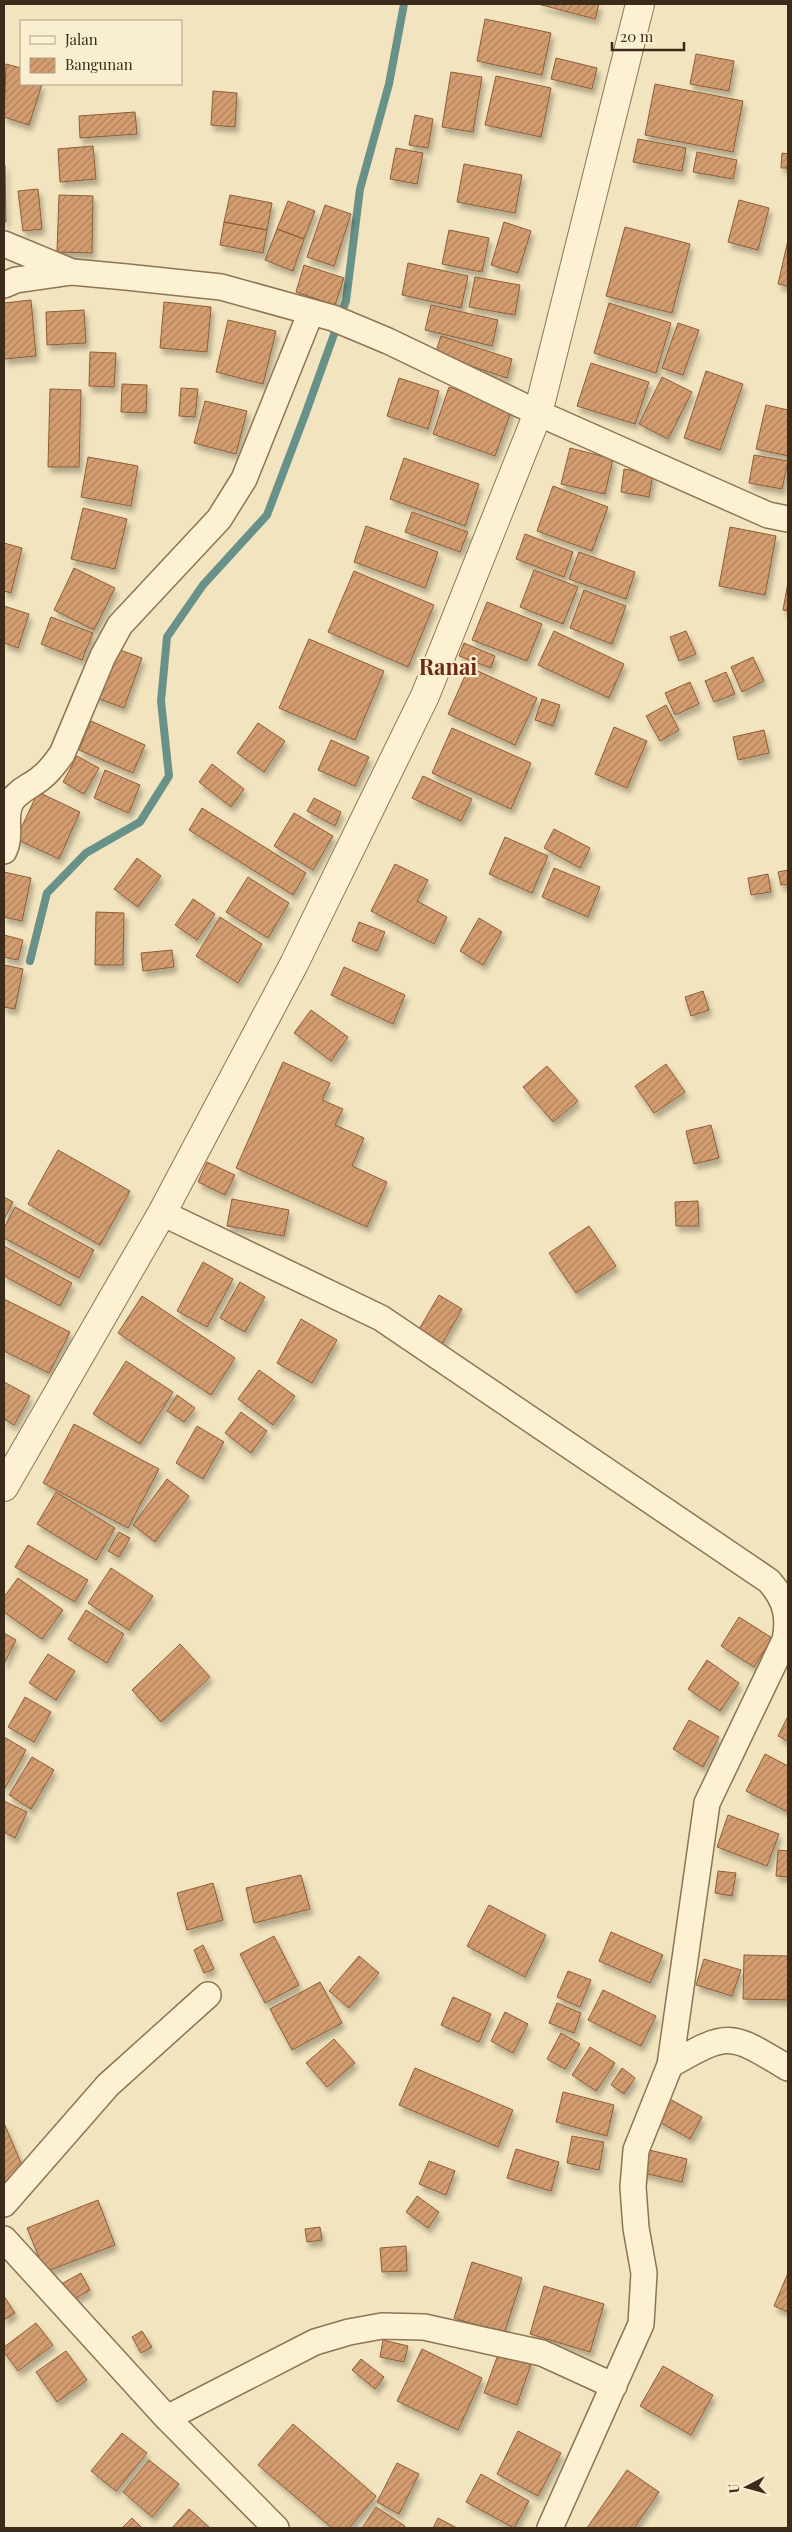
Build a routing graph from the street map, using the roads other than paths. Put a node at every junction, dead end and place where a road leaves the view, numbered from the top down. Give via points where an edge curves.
1 (640, 4) edge
2 (4, 244) edge
3 (72, 272) junction
4 (4, 285) edge
5 (322, 315) junction
6 (538, 413) junction
7 (788, 520) edge
8 (4, 851) edge
9 (162, 1213) junction
10 (4, 1487) edge
11 (208, 1995) dead end
12 (670, 2065) junction
13 (788, 2068) edge
14 (4, 2204) edge
15 (4, 2239) edge
16 (614, 2386) junction
17 (167, 2418) junction
18 (251, 2520) edge
19 (276, 2528) edge
20 (550, 2528) edge

1 - 6 street
2 - 3 street
3 - 4 street via 16,280
3 - 5 street via 221,287
5 - 6 street via 388,341
5 - 8 street via 244,479 219,519 120,626 62,754 53,767 12,801 8,809 8,838
6 - 7 street via 768,515
6 - 9 street via 425,696 294,964
9 - 10 street
9 - 12 street via 381,1318 769,1581 778,1591 786,1606 788,1624 785,1640 707,1803
11 - 14 street via 108,2085
12 - 13 street via 717,2040 748,2044
12 - 16 street via 636,2150 634,2204 644,2273 640,2324
15 - 17 street
16 - 17 street via 542,2353 424,2326 382,2326 315,2342
16 - 20 street
17 - 18 street
18 - 19 street

